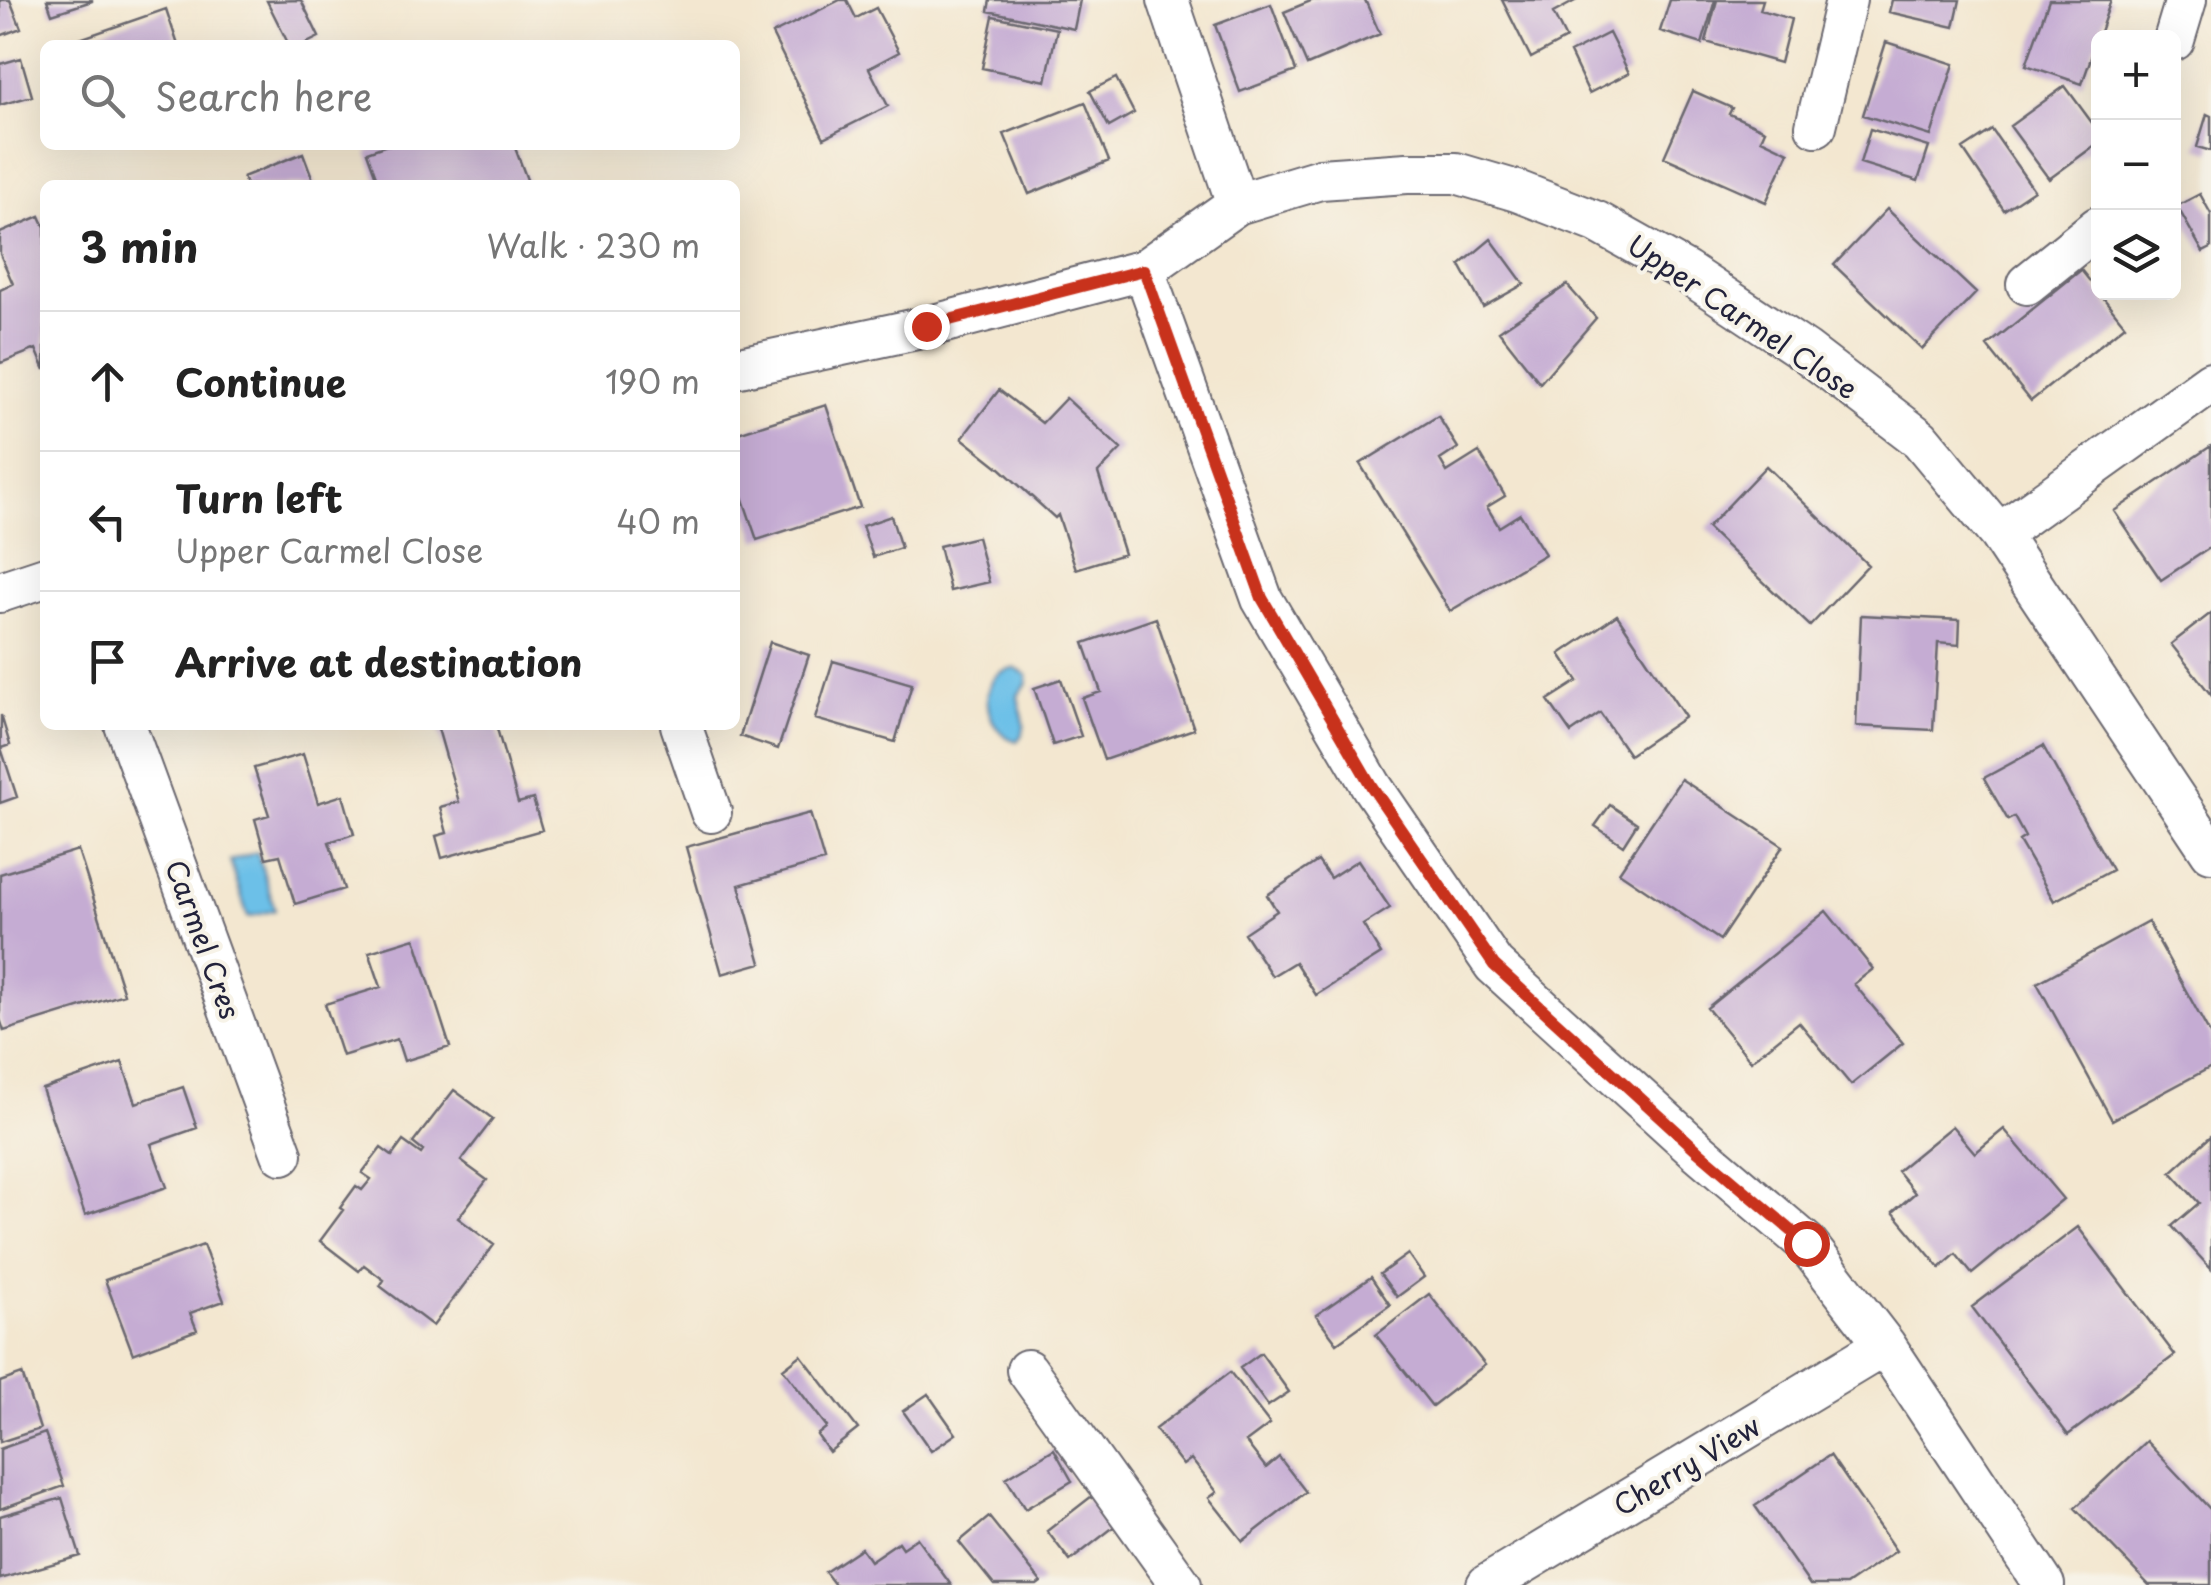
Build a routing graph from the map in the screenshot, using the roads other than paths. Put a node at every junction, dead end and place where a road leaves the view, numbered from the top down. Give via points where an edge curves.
1 (1168, 0) edge
2 (1846, 0) edge
3 (2186, 0) edge
4 (2177, 30) edge
5 (1816, 126) dead end
6 (1237, 204) junction
7 (2091, 233) edge
8 (1144, 270) junction
9 (2028, 284) dead end
10 (740, 367) edge
11 (2211, 382) edge
12 (1999, 534) junction
13 (40, 579) edge
14 (0, 592) edge
15 (127, 730) edge
16 (683, 730) edge
17 (711, 812) dead end
18 (2211, 852) edge
19 (282, 1154) dead end
20 (1885, 1346) junction
21 (1027, 1370) dead end
22 (1182, 1585) edge
23 (1487, 1585) edge
24 (2044, 1585) edge

1 - 6 street
2 - 5 street
3 - 4 street
6 - 8 street, Upper Carmel Close
6 - 12 street, Upper Carmel Close via 1320,179 1456,173 1597,222 1806,351 1920,439
7 - 9 street
8 - 10 street, Upper Carmel Close
8 - 20 street via 1262,598 1372,787 1494,965 1806,1243
11 - 12 street
12 - 18 street, Upper Carmel Close
13 - 14 street
15 - 19 street, Carmel Cres
16 - 17 street
20 - 23 street, Cherry View
20 - 24 street
21 - 22 street

